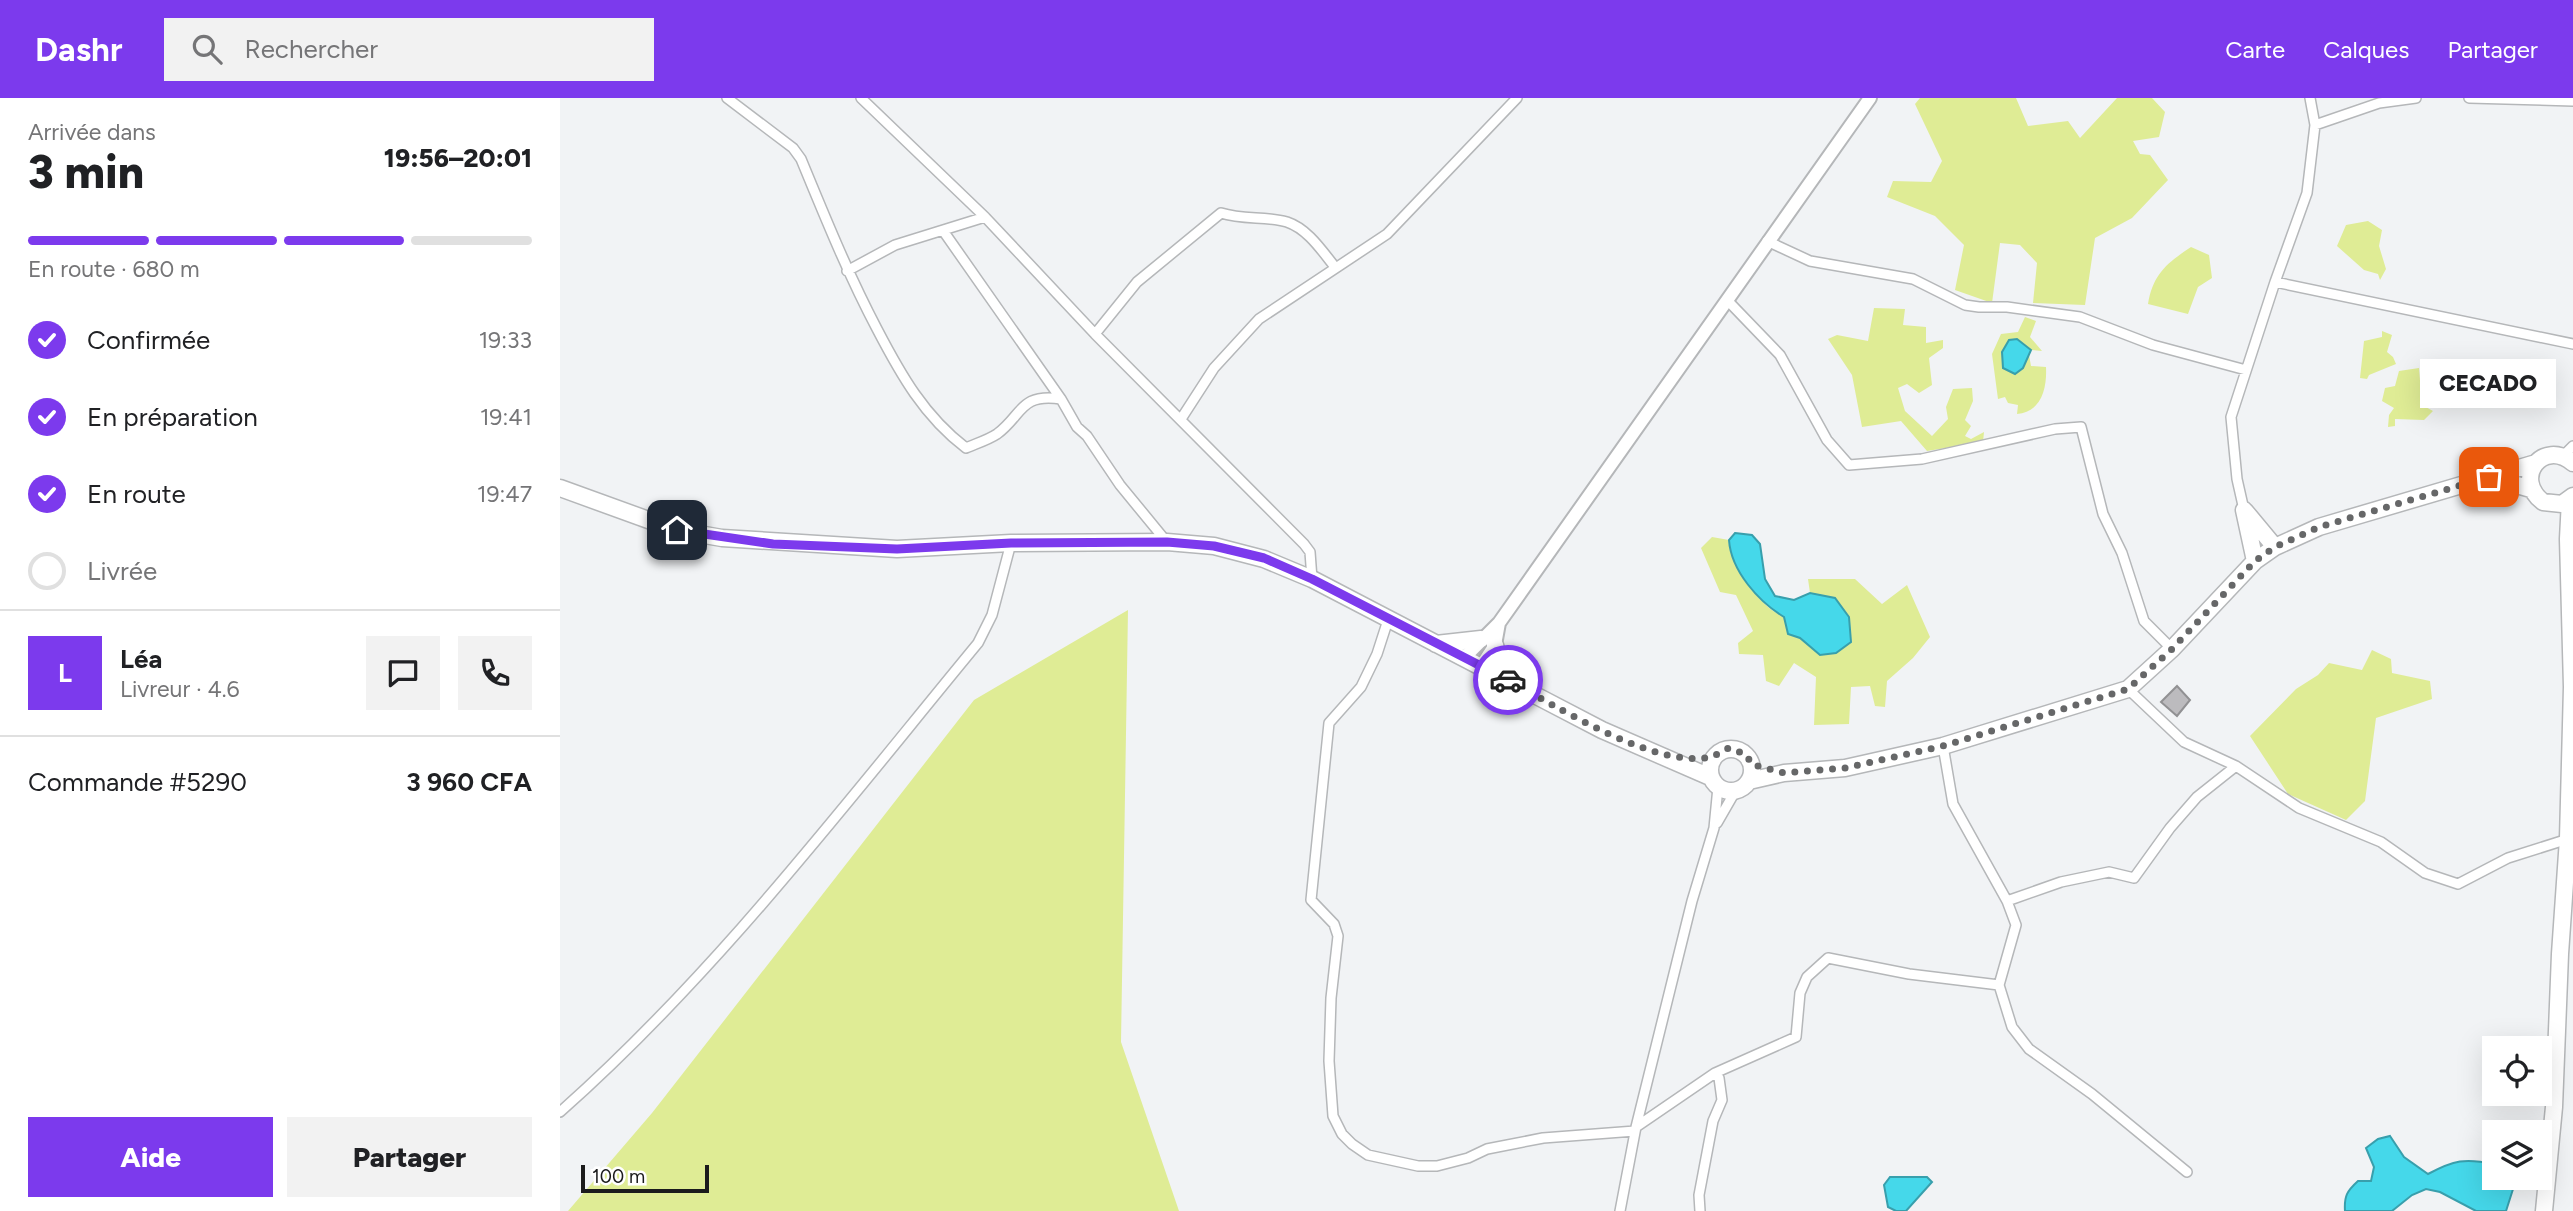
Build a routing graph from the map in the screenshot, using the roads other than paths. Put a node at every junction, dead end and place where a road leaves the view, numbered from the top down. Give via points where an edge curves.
1 (727, 98) edge
2 (861, 98) edge
3 (1517, 98) edge
4 (1870, 98) edge
5 (2310, 98) edge
6 (2416, 98) edge
7 (2469, 98) edge
8 (2573, 101) edge
9 (2315, 125) junction
10 (985, 217) junction
11 (944, 232) junction
12 (1767, 241) junction
13 (1335, 267) junction
14 (846, 271) junction
15 (2275, 282) junction
16 (1728, 301) junction
17 (1095, 334) junction
18 (2573, 344) edge
19 (2246, 370) junction
20 (1061, 399) junction
21 (1181, 419) junction
22 (2570, 455) edge
23 (2536, 463) junction
24 (2489, 477) junction
25 (560, 488) edge
26 (2531, 489) junction
27 (2572, 498) edge
28 (2552, 505) junction
29 (2244, 510) junction
30 (2568, 539) junction
31 (1167, 542) junction
32 (1011, 543) junction
33 (2275, 547) junction
34 (2255, 561) junction
35 (1312, 579) junction
36 (1388, 620) junction
37 (1488, 642) junction
38 (1436, 644) junction
39 (2172, 649) junction
40 (1464, 657) junction
41 (1481, 666) junction
42 (1503, 678) junction
43 (2128, 689) junction
44 (1943, 746) junction
45 (1657, 752) junction
46 (1713, 757) junction
47 (1751, 764) junction
48 (2236, 766) junction
49 (1784, 773) junction
50 (1714, 782) junction
51 (1742, 786) junction
52 (1714, 828) junction
53 (2568, 839) junction
54 (2007, 901) junction
55 (2566, 955) edge
56 (1999, 985) junction
57 (1715, 1073) junction
58 (560, 1112) edge
59 (1636, 1129) junction
60 (2187, 1172) dead end
61 (1620, 1211) edge
62 (1700, 1211) edge
63 (2544, 1211) edge

1 - 14 street via 801,159
2 - 10 street
3 - 13 street via 1387,234
4 - 12 street
5 - 9 street
6 - 9 street via 2379,103
7 - 8 street
9 - 15 street via 2307,193
10 - 11 street
10 - 17 street
11 - 14 street via 895,245
11 - 20 street
12 - 16 street
12 - 19 street via 1810,261 1913,279 1965,305 2080,317 2153,345
13 - 17 street via 1314,239 1292,224 1221,213 1137,282
13 - 21 street via 1259,319 1213,368
14 - 20 street via 905,383 939,426 966,448 997,434 1018,409 1041,396
15 - 18 street
15 - 19 street
16 - 37 street
16 - 39 street via 1780,355 1827,440 1849,465 1922,459 2081,427 2103,514 2122,553 2144,621
17 - 21 street
19 - 29 street via 2231,417
20 - 31 street via 1077,427
21 - 35 street via 1304,544 1310,552
22 - 23 highway via 2549,455
23 - 24 highway
23 - 26 highway via 2531,470
24 - 26 highway
24 - 33 highway via 2319,527
25 - 32 highway via 677,530 722,538 897,549
26 - 28 highway
27 - 28 highway
27 - 30 highway
28 - 30 highway
29 - 33 highway
29 - 34 highway
30 - 53 highway via 2572,687
31 - 32 highway
31 - 35 highway via 1214,546 1264,558
32 - 58 street via 992,615 978,643 830,827 623,1056
33 - 34 highway
34 - 39 highway
35 - 36 highway
36 - 38 highway
36 - 59 street via 1361,687 1329,723 1311,900 1338,936 1329,1061 1333,1116 1352,1144 1368,1155 1419,1166 1437,1166 1487,1149 1543,1139
37 - 38 highway
37 - 40 street
37 - 41 street
37 - 42 highway
38 - 40 highway
39 - 43 highway
40 - 41 highway
41 - 42 highway
42 - 45 highway via 1602,730
43 - 44 highway
43 - 48 street via 2184,742
44 - 49 highway via 1845,768
44 - 54 street via 1953,804
45 - 46 highway
45 - 50 highway
46 - 47 highway via 1729,748 1747,755
46 - 50 highway
47 - 49 highway
47 - 51 highway
48 - 53 street via 2299,808 2381,842 2425,873 2458,884 2508,858
48 - 54 street via 2197,797 2134,878 2109,872 2061,882
49 - 51 highway
50 - 51 highway
50 - 52 street
51 - 52 street
52 - 59 street
53 - 55 highway
54 - 56 street via 2017,925
55 - 63 highway
56 - 57 street via 1828,958 1807,977 1800,993 1796,1037
56 - 60 street via 2011,1027 2029,1049
57 - 59 street
57 - 62 street via 1722,1100 1713,1121
59 - 61 street

